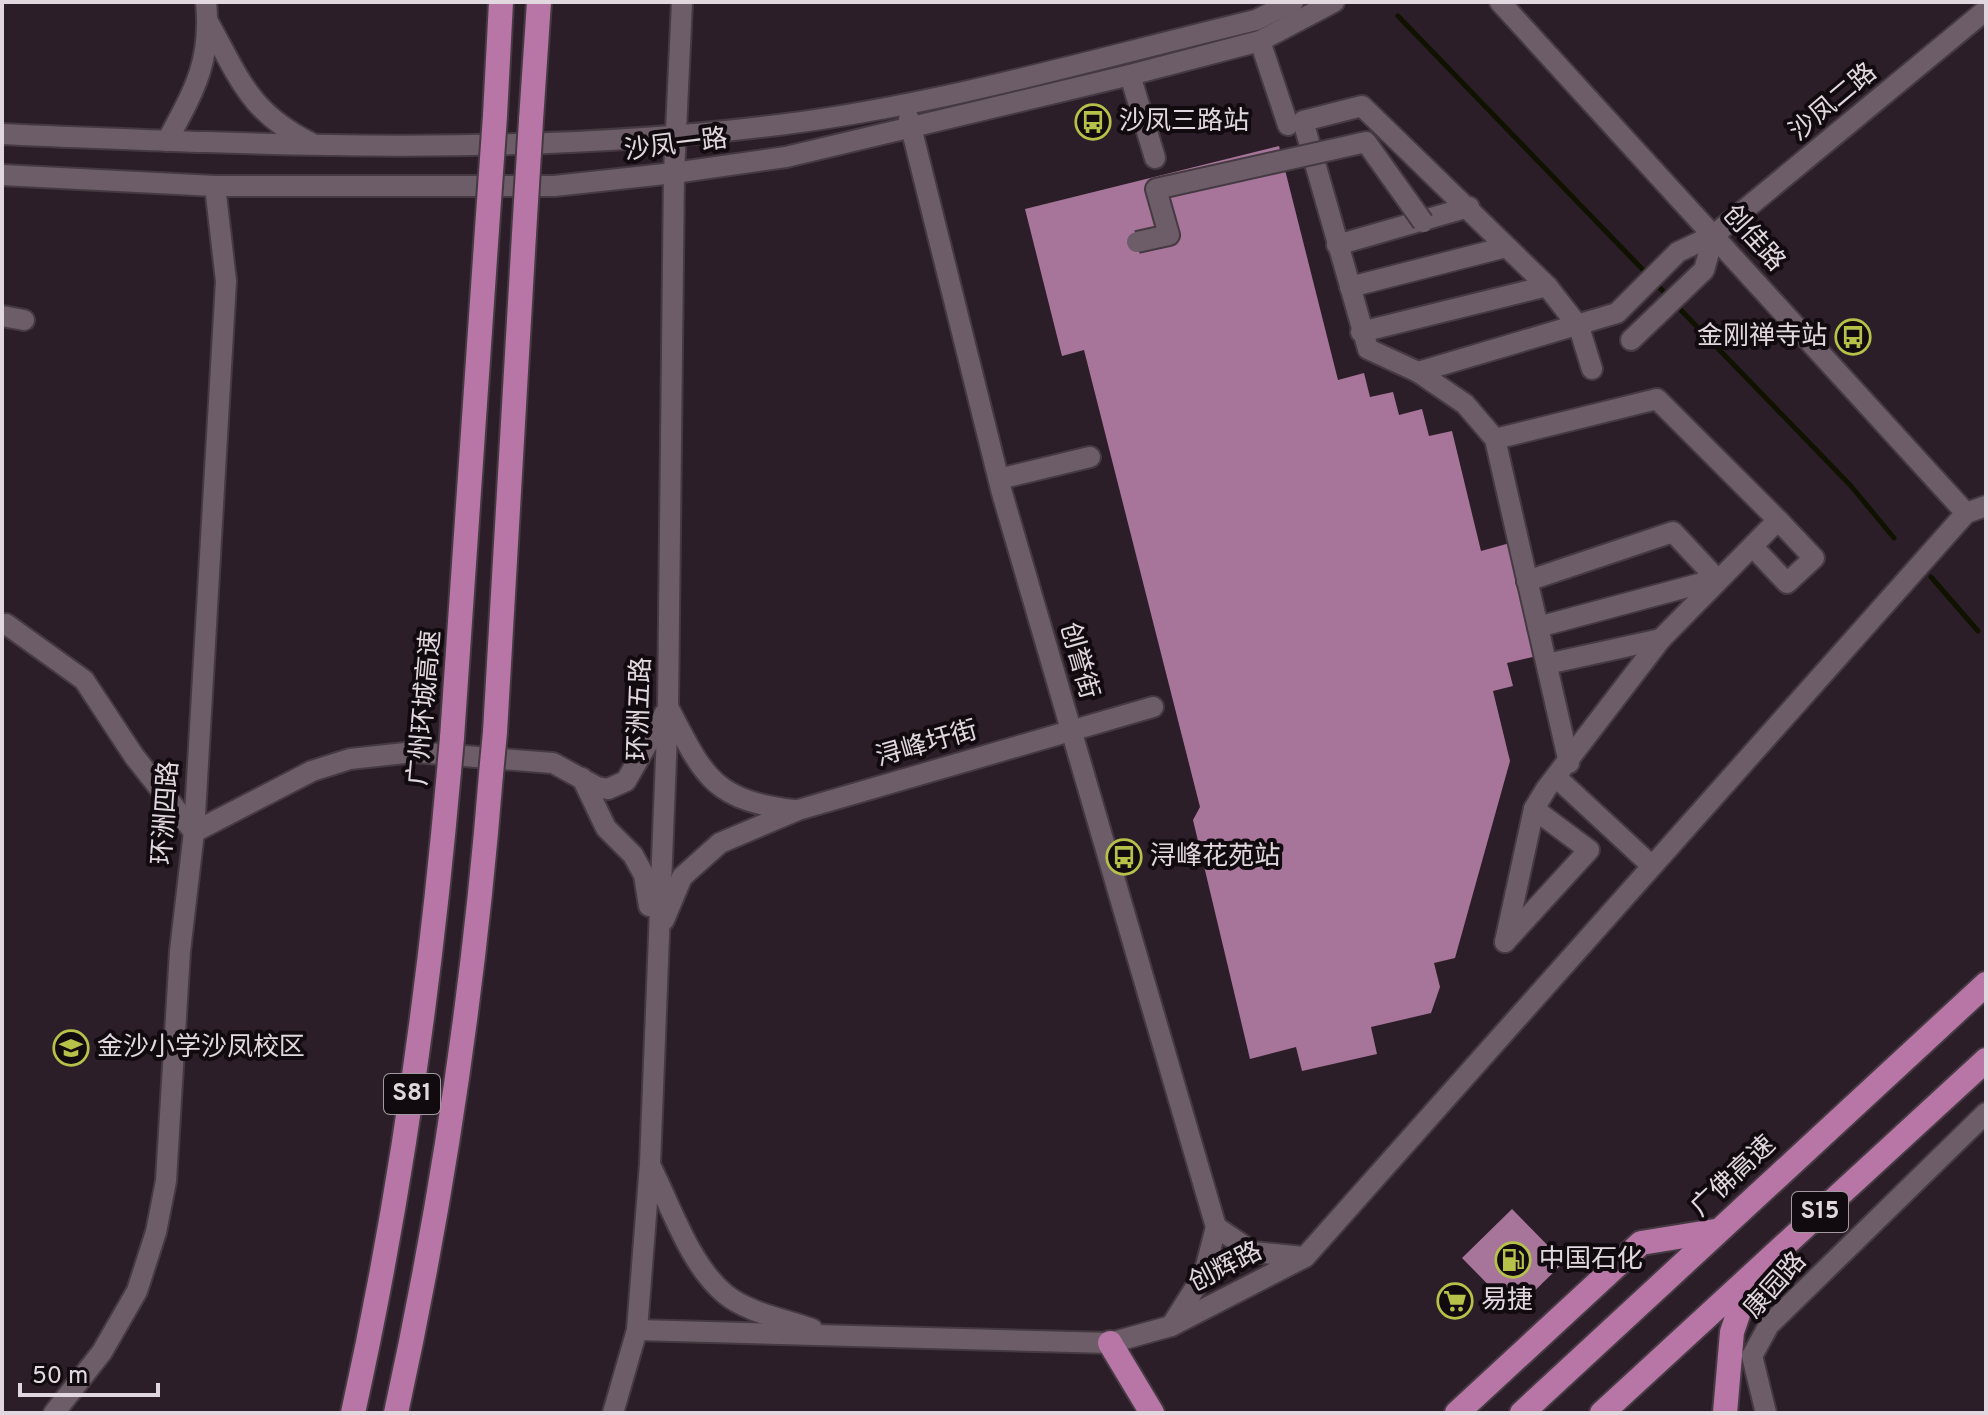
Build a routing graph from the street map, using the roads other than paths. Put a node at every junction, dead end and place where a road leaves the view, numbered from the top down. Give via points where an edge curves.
1 (501, 2) edge
2 (539, 2) edge
3 (682, 2) edge
4 (1293, 2) edge
5 (1334, 2) edge
6 (1500, 2) edge
7 (1986, 10) edge
8 (207, 12) edge
9 (1260, 41) junction
10 (1130, 75) junction
11 (905, 105) junction
12 (1288, 125) dead end
13 (911, 129) junction
14 (2, 134) edge
15 (675, 134) junction
16 (167, 141) junction
17 (318, 147) junction
18 (1155, 158) dead end
19 (674, 173) junction
20 (2, 175) edge
21 (215, 186) junction
22 (1469, 207) junction
23 (1423, 222) junction
24 (1714, 235) junction
25 (1137, 242) dead end
26 (1337, 245) junction
27 (1506, 247) junction
28 (1547, 286) junction
29 (1350, 287) junction
30 (2, 316) edge
31 (24, 320) dead end
32 (1579, 327) junction
33 (1361, 332) junction
34 (1631, 340) dead end
35 (1592, 369) dead end
36 (1418, 372) junction
37 (1495, 439) junction
38 (1090, 457) dead end
39 (999, 479) junction
40 (1986, 506) edge
41 (1966, 513) junction
42 (1778, 520) junction
43 (1753, 547) junction
44 (1717, 579) junction
45 (1527, 581) junction
46 (6, 624) dead end
47 (1538, 627) junction
48 (1661, 639) junction
49 (1547, 664) junction
50 (668, 707) junction
51 (1153, 707) dead end
52 (1071, 730) junction
53 (1562, 770) junction
54 (582, 778) junction
55 (1534, 809) junction
56 (798, 810) junction
57 (194, 832) junction
58 (1652, 866) junction
59 (656, 946) junction
60 (1986, 984) edge
61 (1986, 1060) edge
62 (452, 1103) junction
63 (1986, 1113) edge
64 (650, 1164) junction
65 (1216, 1227) junction
66 (1715, 1231) junction
67 (1305, 1257) junction
68 (1751, 1274) junction
69 (1171, 1326) junction
70 (637, 1330) junction
71 (827, 1335) junction
72 (1110, 1343) junction
73 (1637, 1381) junction
74 (54, 1413) edge
75 (353, 1413) edge
76 (396, 1413) edge
77 (413, 1413) edge
78 (613, 1413) edge
79 (1152, 1413) edge
80 (1457, 1413) edge
81 (1522, 1413) edge
82 (1602, 1413) edge
83 (1612, 1413) edge
84 (1725, 1413) edge
85 (1766, 1413) edge

1 - 75 highway, 广州环城高速 / S81, bridge via 449,771 411,1100
2 - 62 highway, S81, bridge via 495,732 477,924
3 - 15 street, 环洲五路
4 - 11 street, 沙凤一路 via 1256,20
5 - 9 street, 沙凤一路
6 - 24 street, 创佳路
7 - 24 street, 沙凤二路
8 - 16 street via 206,54 198,84
8 - 17 street via 251,99 280,128
9 - 10 street, 沙凤一路
9 - 12 street
10 - 13 street, 沙凤一路
10 - 18 street
11 - 13 street, 创誉街
11 - 15 street, 沙凤一路
13 - 19 street, 沙凤一路 via 786,157
13 - 39 street, 创誉街
14 - 16 street, 沙凤一路
15 - 17 street, 沙凤一路
15 - 19 street, 环洲五路
16 - 17 street, 沙凤一路
19 - 21 street, 沙凤一路 via 554,186
19 - 50 street, 环洲五路
20 - 21 street, 沙凤一路
21 - 57 street, 环洲四路 via 226,281
22 - 23 street
22 - 26 street via 1362,106 1303,121
22 - 27 street
23 - 25 street, bridge via 1366,142 1156,189 1169,235
23 - 26 street
24 - 32 street, 沙凤二路 via 1678,252 1617,313
24 - 34 street via 1704,270
24 - 41 street, 创佳路
26 - 29 street
27 - 28 street
27 - 29 street
28 - 32 street
28 - 33 street
29 - 33 street
30 - 31 street
32 - 35 street
32 - 36 street, 沙凤二路
33 - 36 street via 1368,349
36 - 37 street via 1465,404
37 - 42 street via 1657,399
37 - 45 street
38 - 39 street
39 - 52 street, 创誉街
40 - 41 street
41 - 58 street
42 - 43 street
42 - 43 street via 1814,558 1787,583
43 - 44 street
44 - 45 street via 1673,532
44 - 47 street
44 - 48 street
45 - 47 street
46 - 57 street via 84,680 134,756
47 - 49 street
48 - 49 street
48 - 53 street
49 - 53 street
50 - 54 street via 626,781 608,789
50 - 56 street via 710,780 755,805
50 - 59 street, 环洲五路
51 - 52 street, 浔峰圩街
52 - 56 street, 浔峰圩街
52 - 65 street, 创誉街
53 - 55 street
53 - 58 street
54 - 57 street via 565,767 537,761 414,752 372,756 312,771
54 - 59 street via 606,828 633,855 644,875
55 - 55 street via 1589,850 1505,942 1528,838
56 - 59 street, 浔峰圩街 via 720,843 682,877
57 - 74 street, 环洲四路 via 161,1214 137,1291 119,1325
58 - 67 street
59 - 64 street, 环洲五路
60 - 66 highway, 广佛高速 / S15
61 - 68 highway, S15
62 - 76 highway, S81 via 439,1200
62 - 77 highway
63 - 85 street, 康园路 via 1769,1325 1752,1356
64 - 70 street, 环洲五路
64 - 71 street via 694,1251 726,1294
65 - 67 street via 1253,1252
65 - 69 street via 1204,1274
66 - 80 highway via 1641,1243
66 - 81 highway, 广佛高速 / S15
67 - 69 street, 创辉路
68 - 73 highway, S15
68 - 84 highway via 1732,1332
69 - 72 street, 创辉路
70 - 71 street, 创辉路
70 - 78 street, 环洲五路
71 - 72 street, 创辉路
72 - 79 highway
73 - 82 highway, S15
73 - 83 highway

